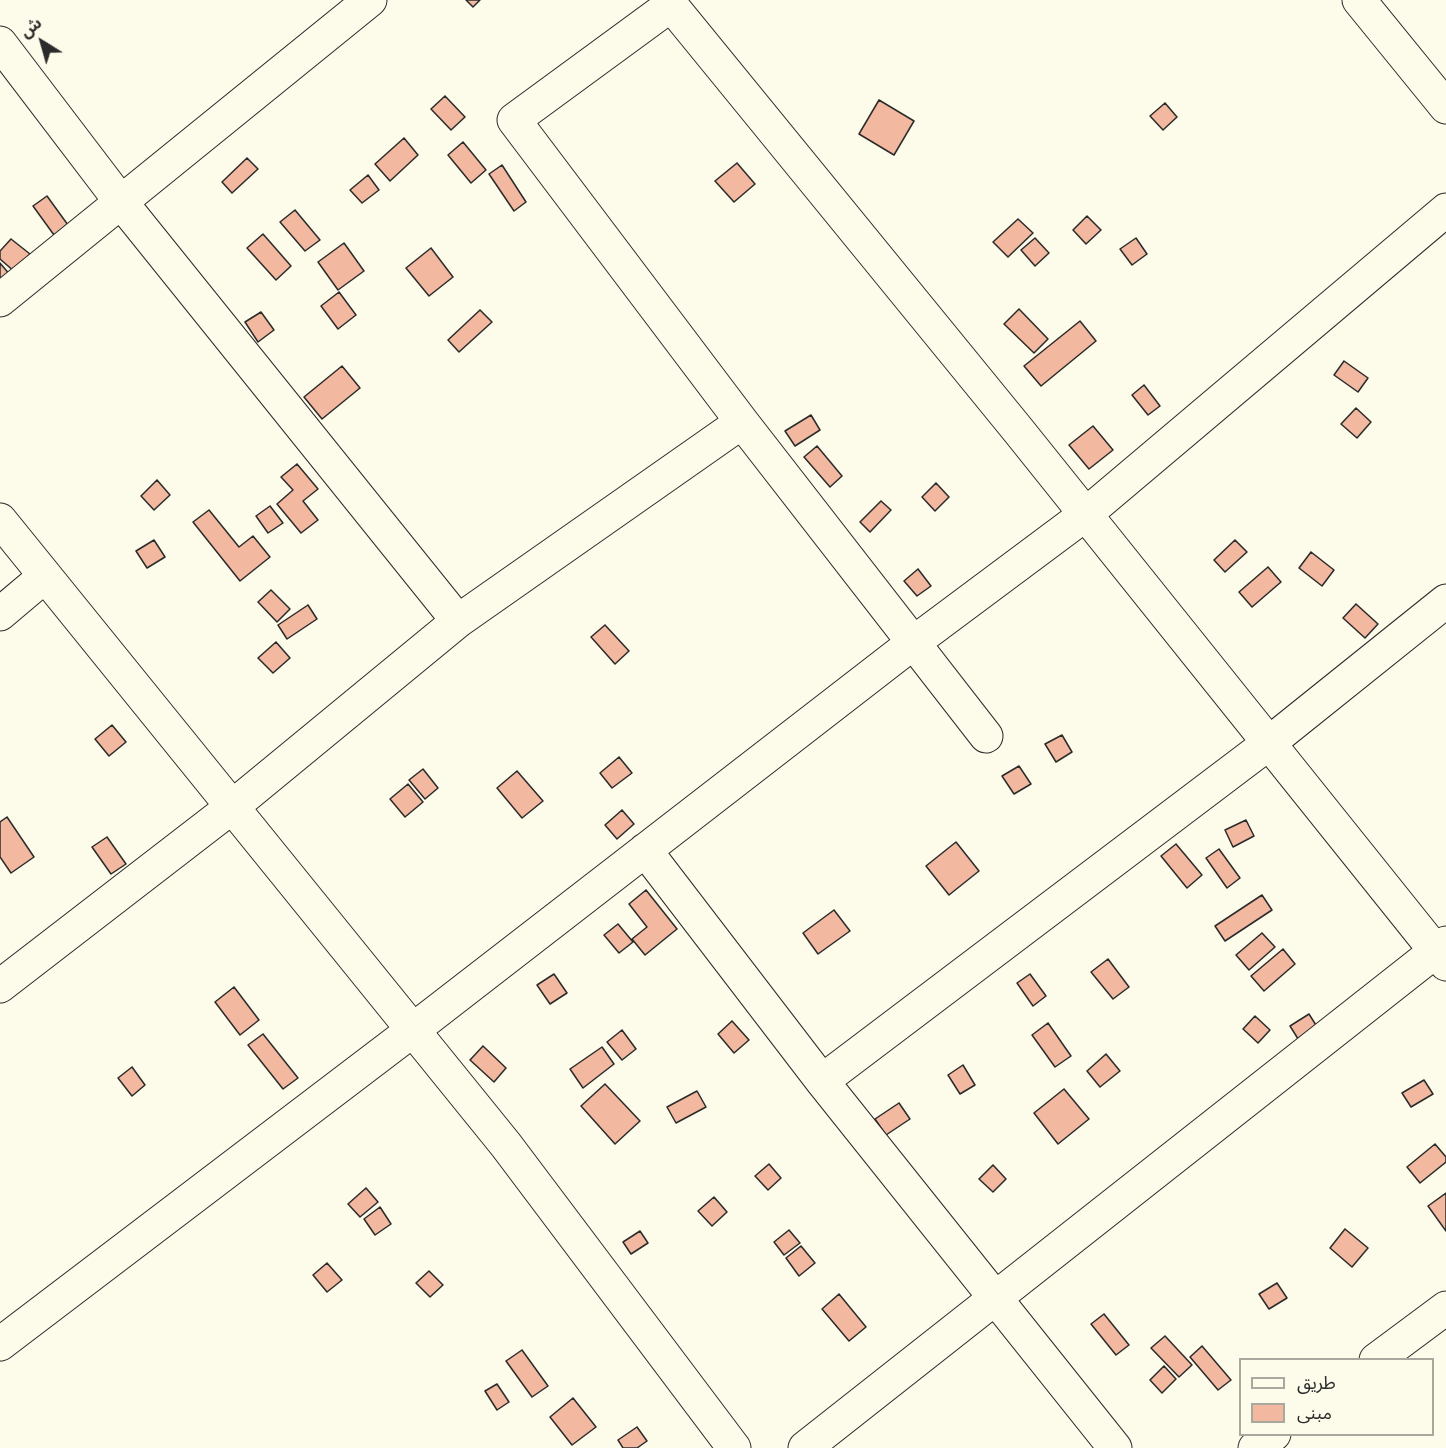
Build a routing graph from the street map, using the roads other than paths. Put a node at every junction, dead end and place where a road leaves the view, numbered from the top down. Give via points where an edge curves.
1 (370, 0) edge
2 (1359, 0) edge
3 (669, 3) edge
4 (0, 43) edge
5 (1446, 107) edge
6 (121, 202) junction
7 (1446, 210) edge
8 (0, 300) edge
9 (742, 422) junction
10 (1086, 514) junction
11 (0, 520) edge
12 (45, 576) junction
13 (1446, 601) edge
14 (0, 614) edge
15 (458, 621) junction
16 (913, 642) junction
17 (986, 736) dead end
18 (1269, 743) junction
19 (232, 807) junction
20 (645, 850) junction
21 (1443, 953) edge
22 (0, 986) edge
23 (413, 1030) junction
24 (822, 1082) junction
25 (994, 1299) junction
26 (1446, 1308) edge
27 (0, 1344) edge
28 (1377, 1358) edge
29 (1271, 1436) edge
30 (734, 1448) edge
31 (805, 1448) edge
32 (1115, 1448) edge
33 (1255, 1448) edge

1 - 6 street
2 - 5 street
3 - 9 street via 514,120
3 - 10 street
4 - 6 street
6 - 8 street
6 - 15 street
7 - 10 street
9 - 15 street
9 - 16 street
10 - 16 street
10 - 18 street
11 - 12 street
12 - 14 street
12 - 19 street
13 - 18 street
15 - 19 street
16 - 17 street
16 - 20 street
18 - 21 street
18 - 24 street
19 - 22 street
19 - 23 street
20 - 23 street
20 - 24 street
21 - 25 street
23 - 27 street
23 - 30 street via 506,1145
24 - 25 street
25 - 31 street
25 - 32 street
26 - 28 street
29 - 33 street

